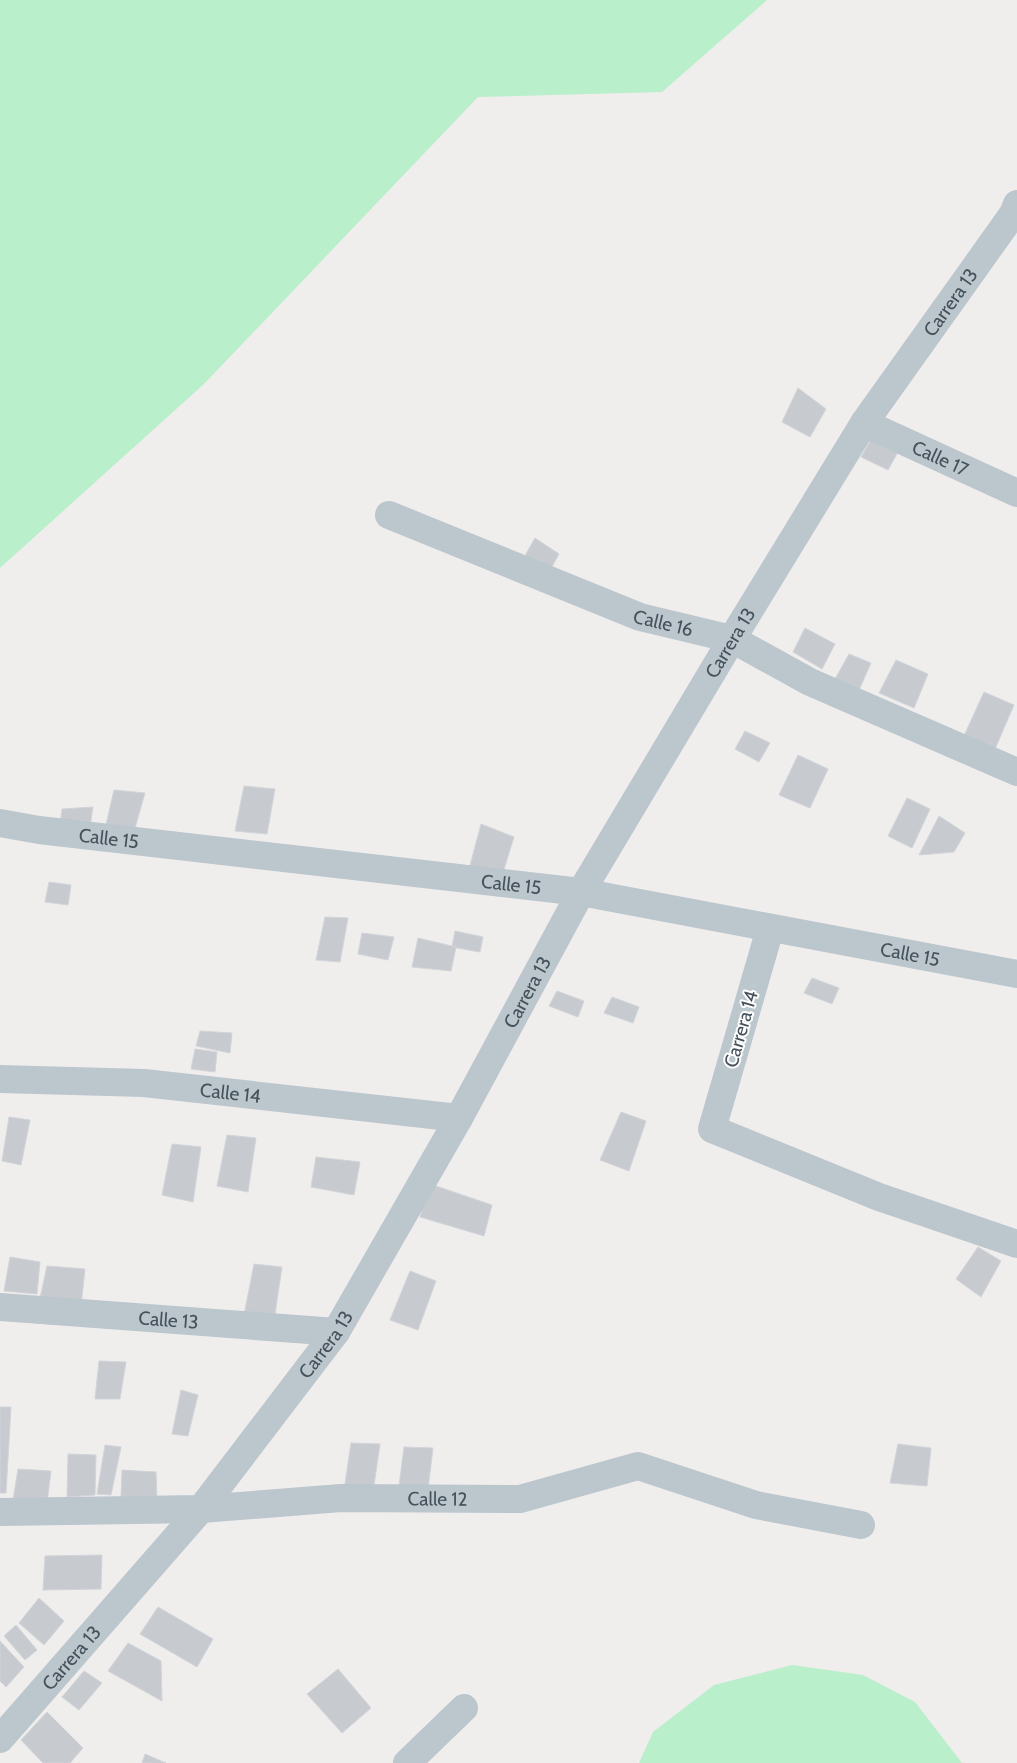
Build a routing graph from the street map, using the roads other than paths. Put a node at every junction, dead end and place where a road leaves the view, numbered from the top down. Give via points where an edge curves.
1 (1016, 212) edge
2 (864, 423) junction
3 (1017, 493) edge
4 (389, 515) dead end
5 (732, 639) junction
6 (1017, 772) edge
7 (0, 823) edge
8 (581, 892) junction
9 (770, 929) junction
10 (1017, 974) edge
11 (0, 1080) edge
12 (459, 1118) junction
13 (1017, 1244) edge
14 (0, 1307) edge
15 (336, 1332) junction
16 (201, 1509) junction
17 (0, 1512) edge
18 (861, 1525) dead end
19 (464, 1708) dead end
20 (0, 1739) edge
21 (406, 1763) edge

1 - 2 street, Carrera 13
2 - 3 street, Calle 17
2 - 5 street, Carrera 13
4 - 5 street, Calle 16 via 640,618
5 - 6 street, Calle 16 via 810,682
5 - 8 street, Carrera 13
7 - 8 street, Calle 15
8 - 9 street, Calle 15
8 - 12 street, Carrera 13
9 - 10 street, Calle 15
9 - 13 street, Carrera 14 via 712,1129 879,1197
11 - 12 street, Calle 14 via 144,1083
12 - 15 street, Carrera 13
14 - 15 street, Calle 13
15 - 16 street, Carrera 13
16 - 17 street, Calle 12
16 - 18 street, Calle 12 via 342,1498 520,1499 638,1466 756,1505
16 - 20 street, Carrera 13
19 - 21 street

